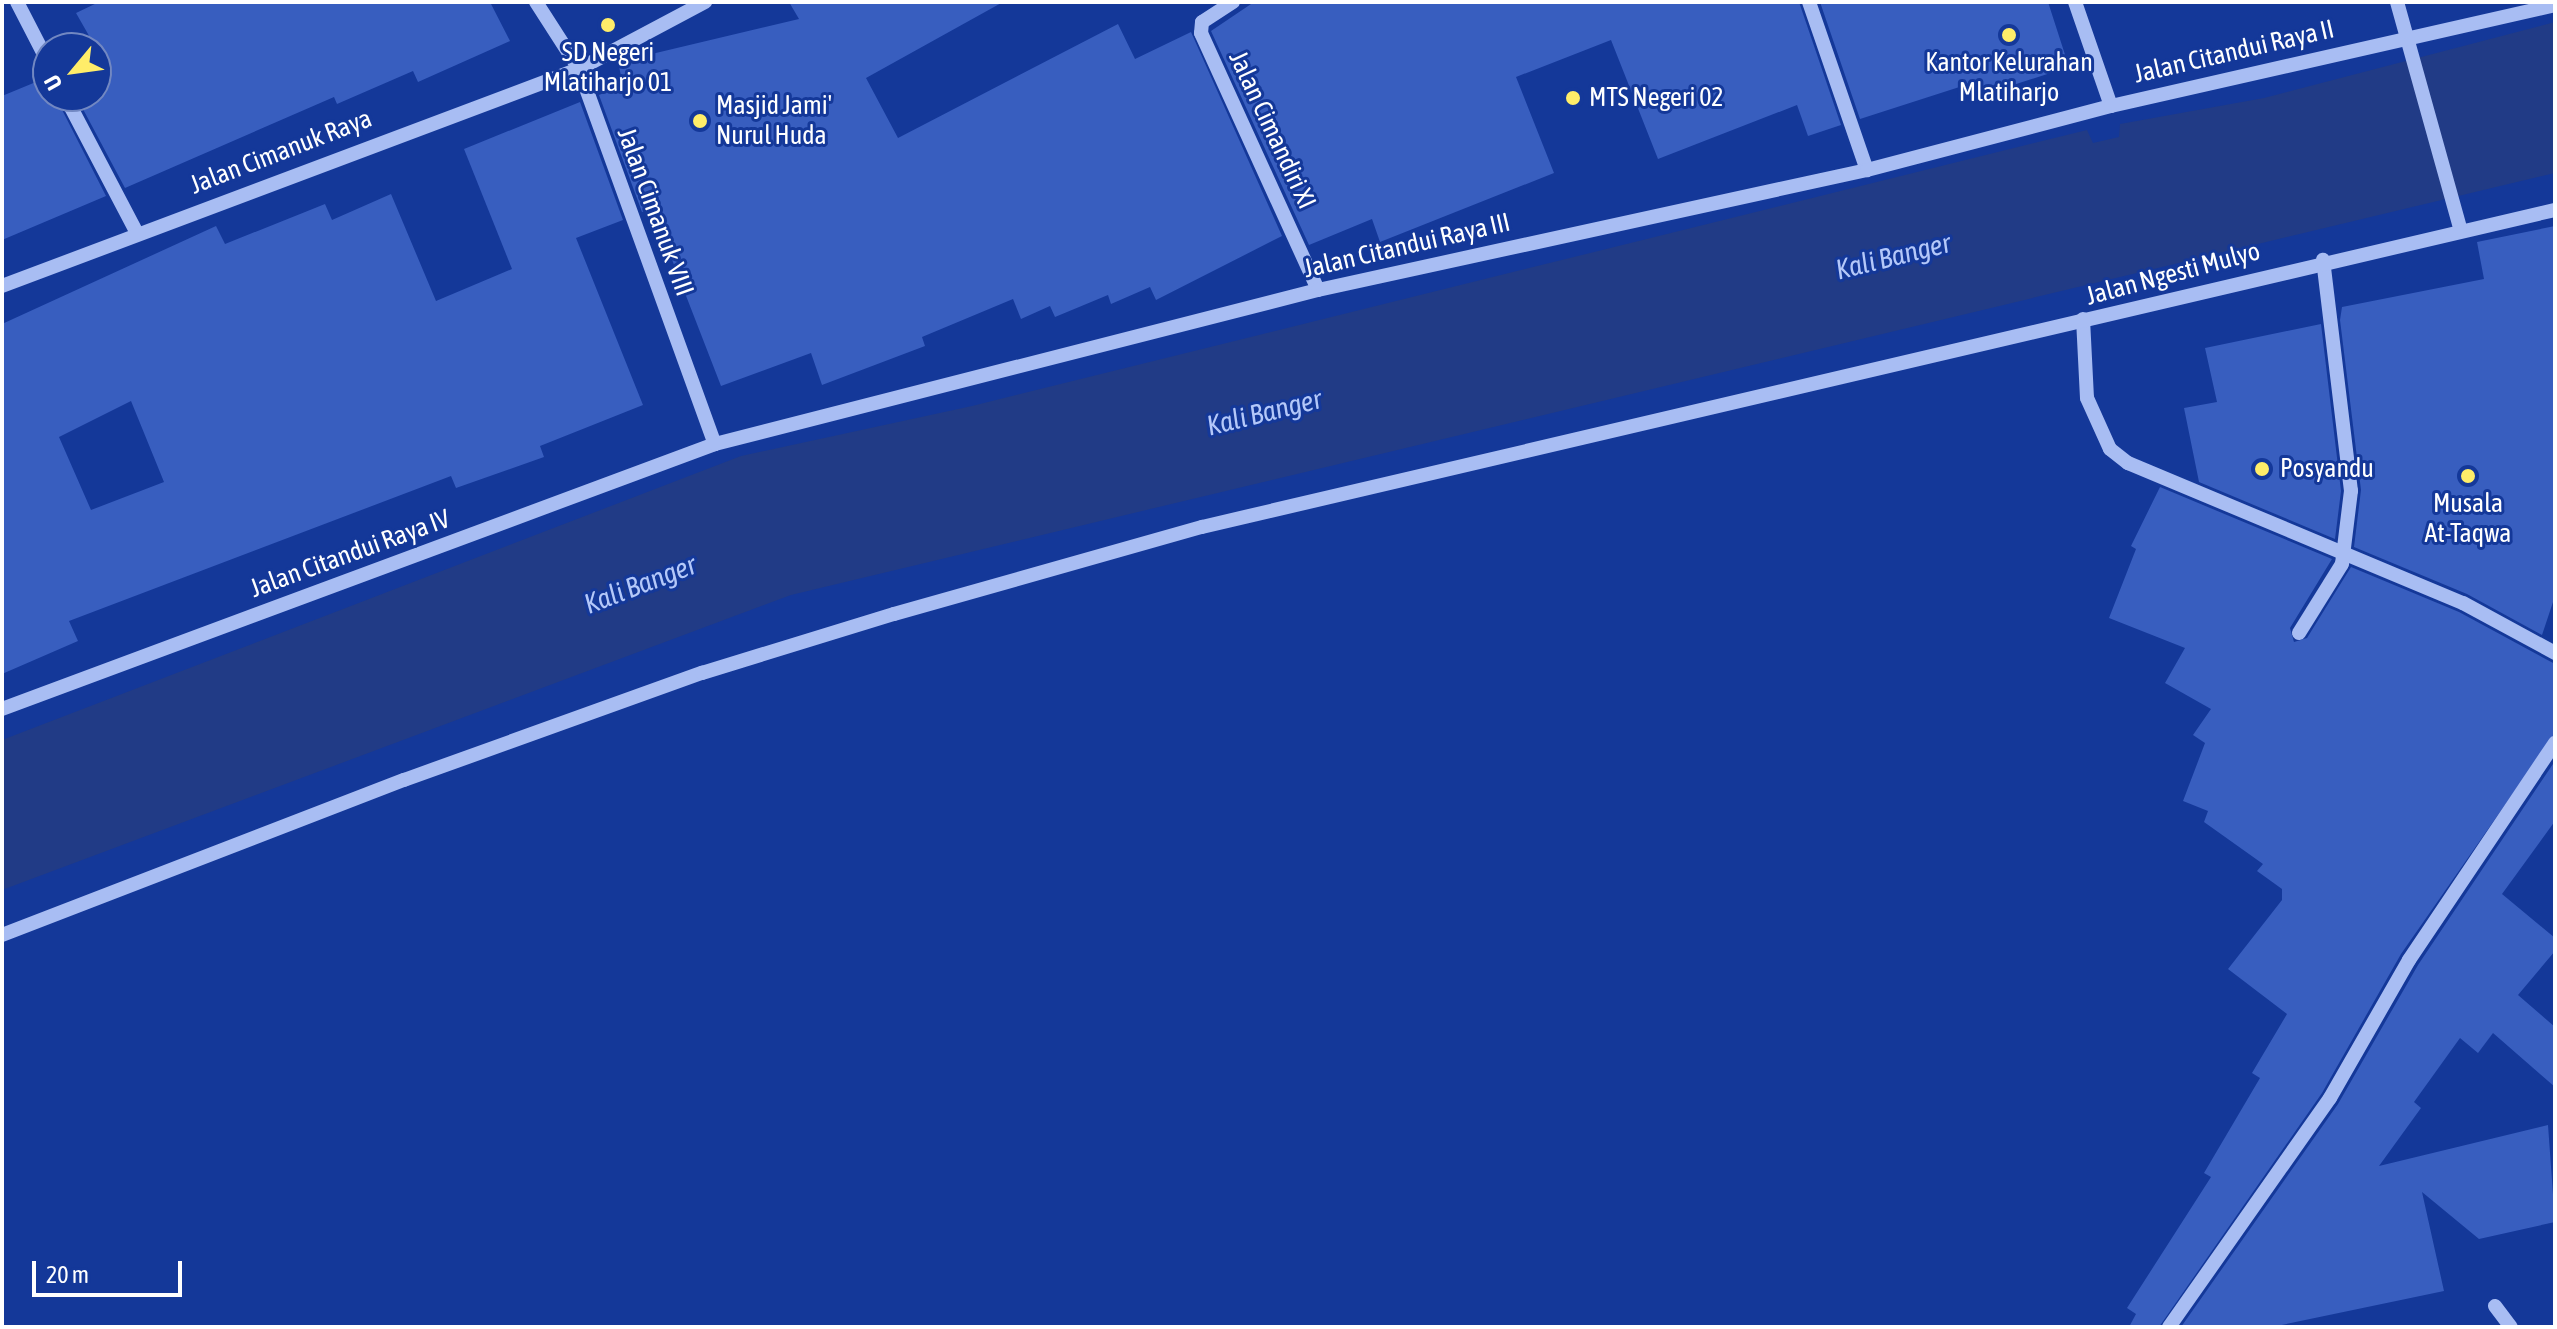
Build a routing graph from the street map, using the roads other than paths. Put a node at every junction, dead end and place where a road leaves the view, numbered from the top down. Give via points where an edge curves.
1 (17, 2) edge
2 (536, 2) edge
3 (705, 2) edge
4 (1233, 2) edge
5 (1809, 2) edge
6 (2075, 2) edge
7 (2397, 2) edge
8 (2555, 5) edge
9 (32, 32) edge
10 (2408, 41) junction
11 (579, 69) junction
12 (2111, 106) junction
13 (73, 112) edge
14 (1867, 170) junction
15 (2555, 210) edge
16 (2460, 227) junction
17 (137, 233) junction
18 (2323, 260) junction
19 (2, 286) edge
20 (1318, 290) junction
21 (2083, 319) junction
22 (715, 444) junction
23 (2344, 554) junction
24 (2299, 633) dead end
25 (2555, 653) edge
26 (2, 709) edge
27 (2555, 743) edge
28 (2, 935) edge
29 (2495, 1306) dead end
30 (2169, 1327) edge
31 (2511, 1327) edge

1 - 9 street
2 - 11 street, Jalan Cimanuk VIII
3 - 11 street, Jalan Cimanuk Raya
4 - 20 street, Jalan Cimandiri XI via 1202,22 1201,33
5 - 14 street
6 - 12 street
7 - 10 street
8 - 10 street, Jalan Citandui Raya II
10 - 12 street, Jalan Citandui Raya II
10 - 16 street
11 - 17 street, Jalan Cimanuk Raya
11 - 22 street, Jalan Cimanuk VIII
12 - 14 street, Jalan Citandui Raya III
13 - 17 street
14 - 20 street, Jalan Citandui Raya III
15 - 16 street, Jalan Ngesti Mulyo
16 - 18 street, Jalan Ngesti Mulyo
17 - 19 street, Jalan Cimanuk Raya
18 - 21 street, Jalan Ngesti Mulyo
18 - 23 street via 2351,491
20 - 22 street, Jalan Citandui Raya III
21 - 23 street, Jalan Ngesti Mulyo via 2087,398 2110,449 2128,463
21 - 28 street via 1202,527 894,614 702,673 404,780
22 - 26 street, Jalan Citandui Raya IV
23 - 24 street
23 - 25 street, Jalan Ngesti Mulyo via 2463,603
27 - 30 street via 2409,960 2330,1098
29 - 31 street

